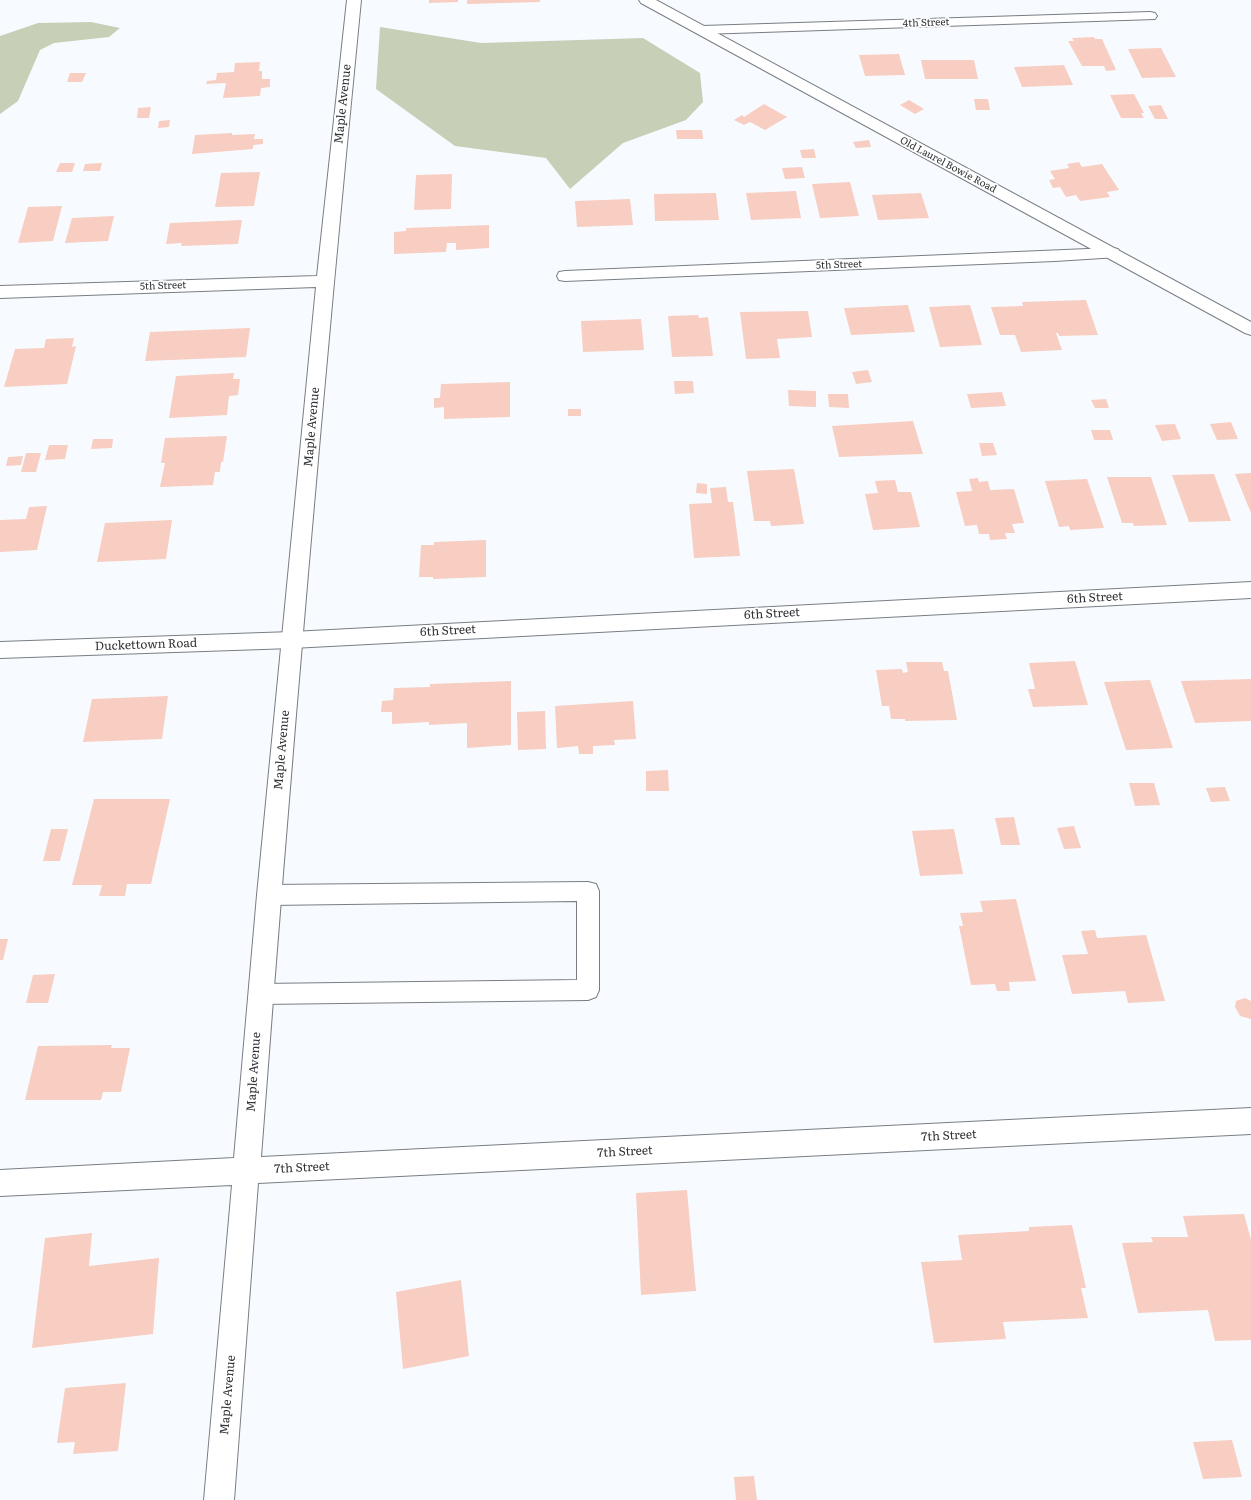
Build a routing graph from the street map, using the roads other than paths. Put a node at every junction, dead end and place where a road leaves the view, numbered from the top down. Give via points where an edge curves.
1 (354, 0) edge
2 (646, 0) edge
3 (1150, 16) dead end
4 (702, 30) junction
5 (1112, 253) junction
6 (565, 276) dead end
7 (325, 280) junction
8 (0, 292) edge
9 (1251, 329) edge
10 (1251, 590) edge
11 (292, 640) junction
12 (0, 650) edge
13 (268, 895) junction
14 (260, 994) junction
15 (1251, 1121) edge
16 (247, 1170) junction
17 (0, 1183) edge
18 (219, 1500) edge

1 - 7 street, Maple Avenue
2 - 4 street, Old Laurel Bowie Road
3 - 4 street, 4th Street
4 - 5 street, Old Laurel Bowie Road
5 - 6 street, 5th Street
5 - 9 street, Old Laurel Bowie Road
7 - 8 street, 5th Street
7 - 11 street, Maple Avenue
10 - 11 street, 6th Street
11 - 12 street, Duckettown Road
11 - 13 street, Maple Avenue
13 - 14 street, Maple Avenue
13 - 14 lane via 588,891 588,990
14 - 16 street, Maple Avenue
15 - 16 street, 7th Street
16 - 17 street, 7th Street
16 - 18 street, Maple Avenue

